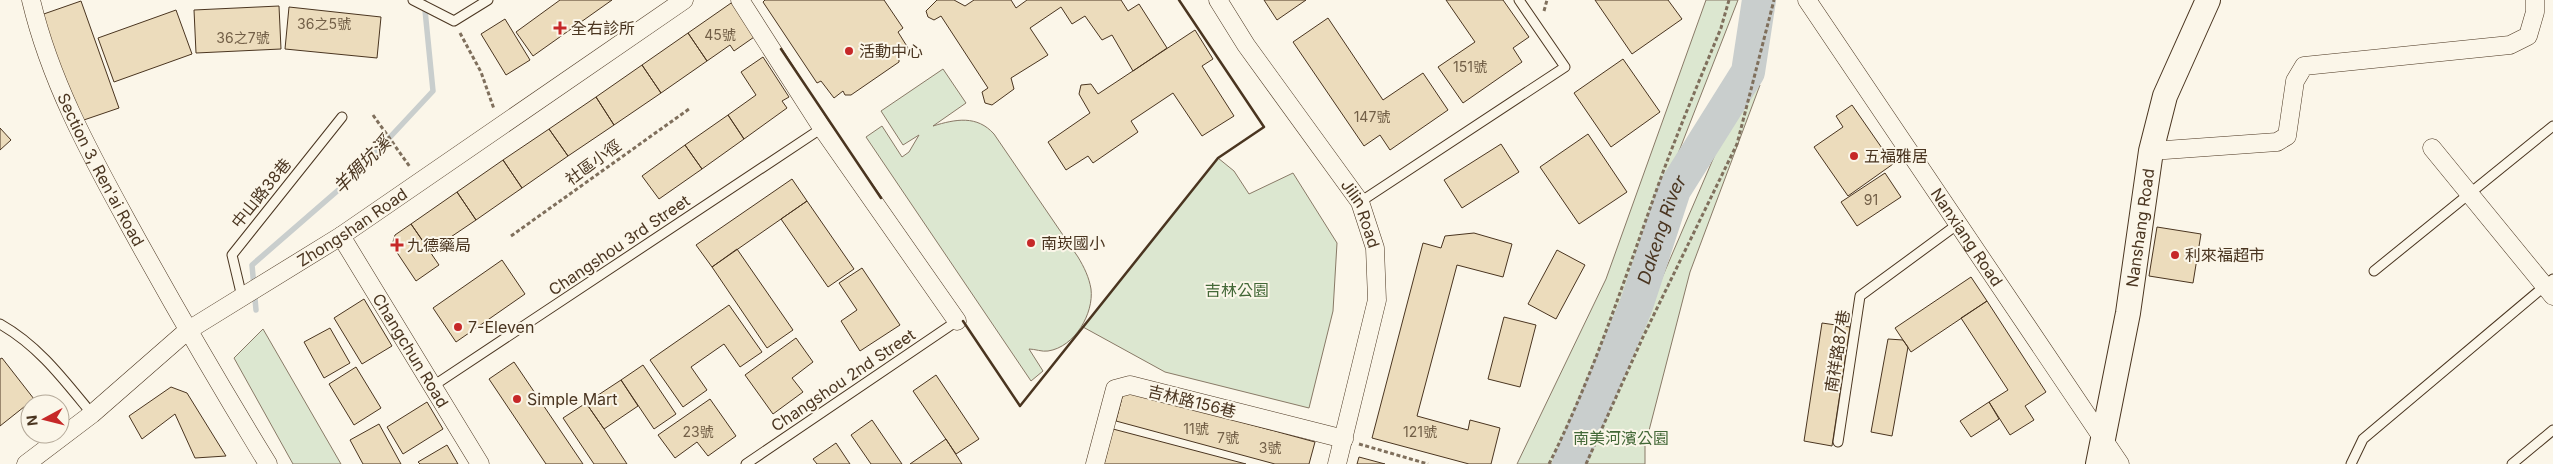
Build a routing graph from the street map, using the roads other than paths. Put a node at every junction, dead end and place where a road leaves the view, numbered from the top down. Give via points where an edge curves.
1 (31, 0) edge
2 (413, 0) edge
3 (488, 0) edge
4 (684, 0) edge
5 (740, 0) edge
6 (1218, 0) edge
7 (1519, 0) edge
8 (2208, 0) edge
9 (2535, 0) edge
10 (1811, 5) edge
11 (342, 117) dead end
12 (2552, 126) edge
13 (822, 128) junction
14 (2432, 148) dead end
15 (2151, 151) junction
16 (2469, 194) junction
17 (1360, 202) junction
18 (1958, 224) junction
19 (341, 236) junction
20 (2374, 271) dead end
21 (2550, 287) edge
22 (242, 297) junction
23 (956, 321) joint
24 (0, 324) edge
25 (187, 331) junction
26 (432, 386) junction
27 (92, 414) junction
28 (2553, 430) edge
29 (2102, 438) junction
30 (1344, 439) junction
31 (1838, 442) dead end
32 (29, 463) edge
33 (268, 464) edge
34 (480, 464) edge
35 (746, 464) edge
36 (1095, 464) edge
37 (1337, 464) edge
38 (2098, 464) edge
39 (2120, 464) edge
40 (2351, 464) edge
41 (2512, 464) edge

1 - 25 street, Section 3, Ren'ai Road via 48,60 74,122
2 - 3 lane via 454,21
4 - 19 street, Zhongshan Road
5 - 13 street
6 - 17 street, Jilin Road via 1246,45
7 - 17 lane via 1565,67
8 - 15 street, Nanshang Road via 2165,96
9 - 15 street via 2528,36 2510,45 2304,66 2296,81 2287,136 2277,142
10 - 18 street, Nanxiang Road
11 - 22 lane, 中山路38巷 via 232,255
12 - 16 lane
13 - 23 street
13 - 26 lane, Changshou 3rd Street
14 - 16 street
15 - 29 street, Nanshang Road via 2128,313
16 - 20 lane
16 - 21 street
17 - 30 street, Jilin Road via 1375,248 1377,300
18 - 29 street, Nanxiang Road
18 - 31 lane, 南祥路87巷 via 1860,296
19 - 22 street, Zhongshan Road
19 - 26 street, Changchun Road
21 - 40 lane via 2363,439
22 - 25 street, Zhongshan Road
23 - 35 lane, Changshou 2nd Street
24 - 27 lane via 43,356
25 - 27 street, Zhongshan Road
25 - 33 street, Section 3, Ren'ai Road
26 - 34 street, Changchun Road
27 - 32 street, Zhongshan Road
28 - 41 lane
29 - 38 street, Nanshang Road
29 - 39 street, Nanxiang Road
30 - 36 street, 吉林路156巷 via 1130,386 1115,389
30 - 37 street, Jilin Road

